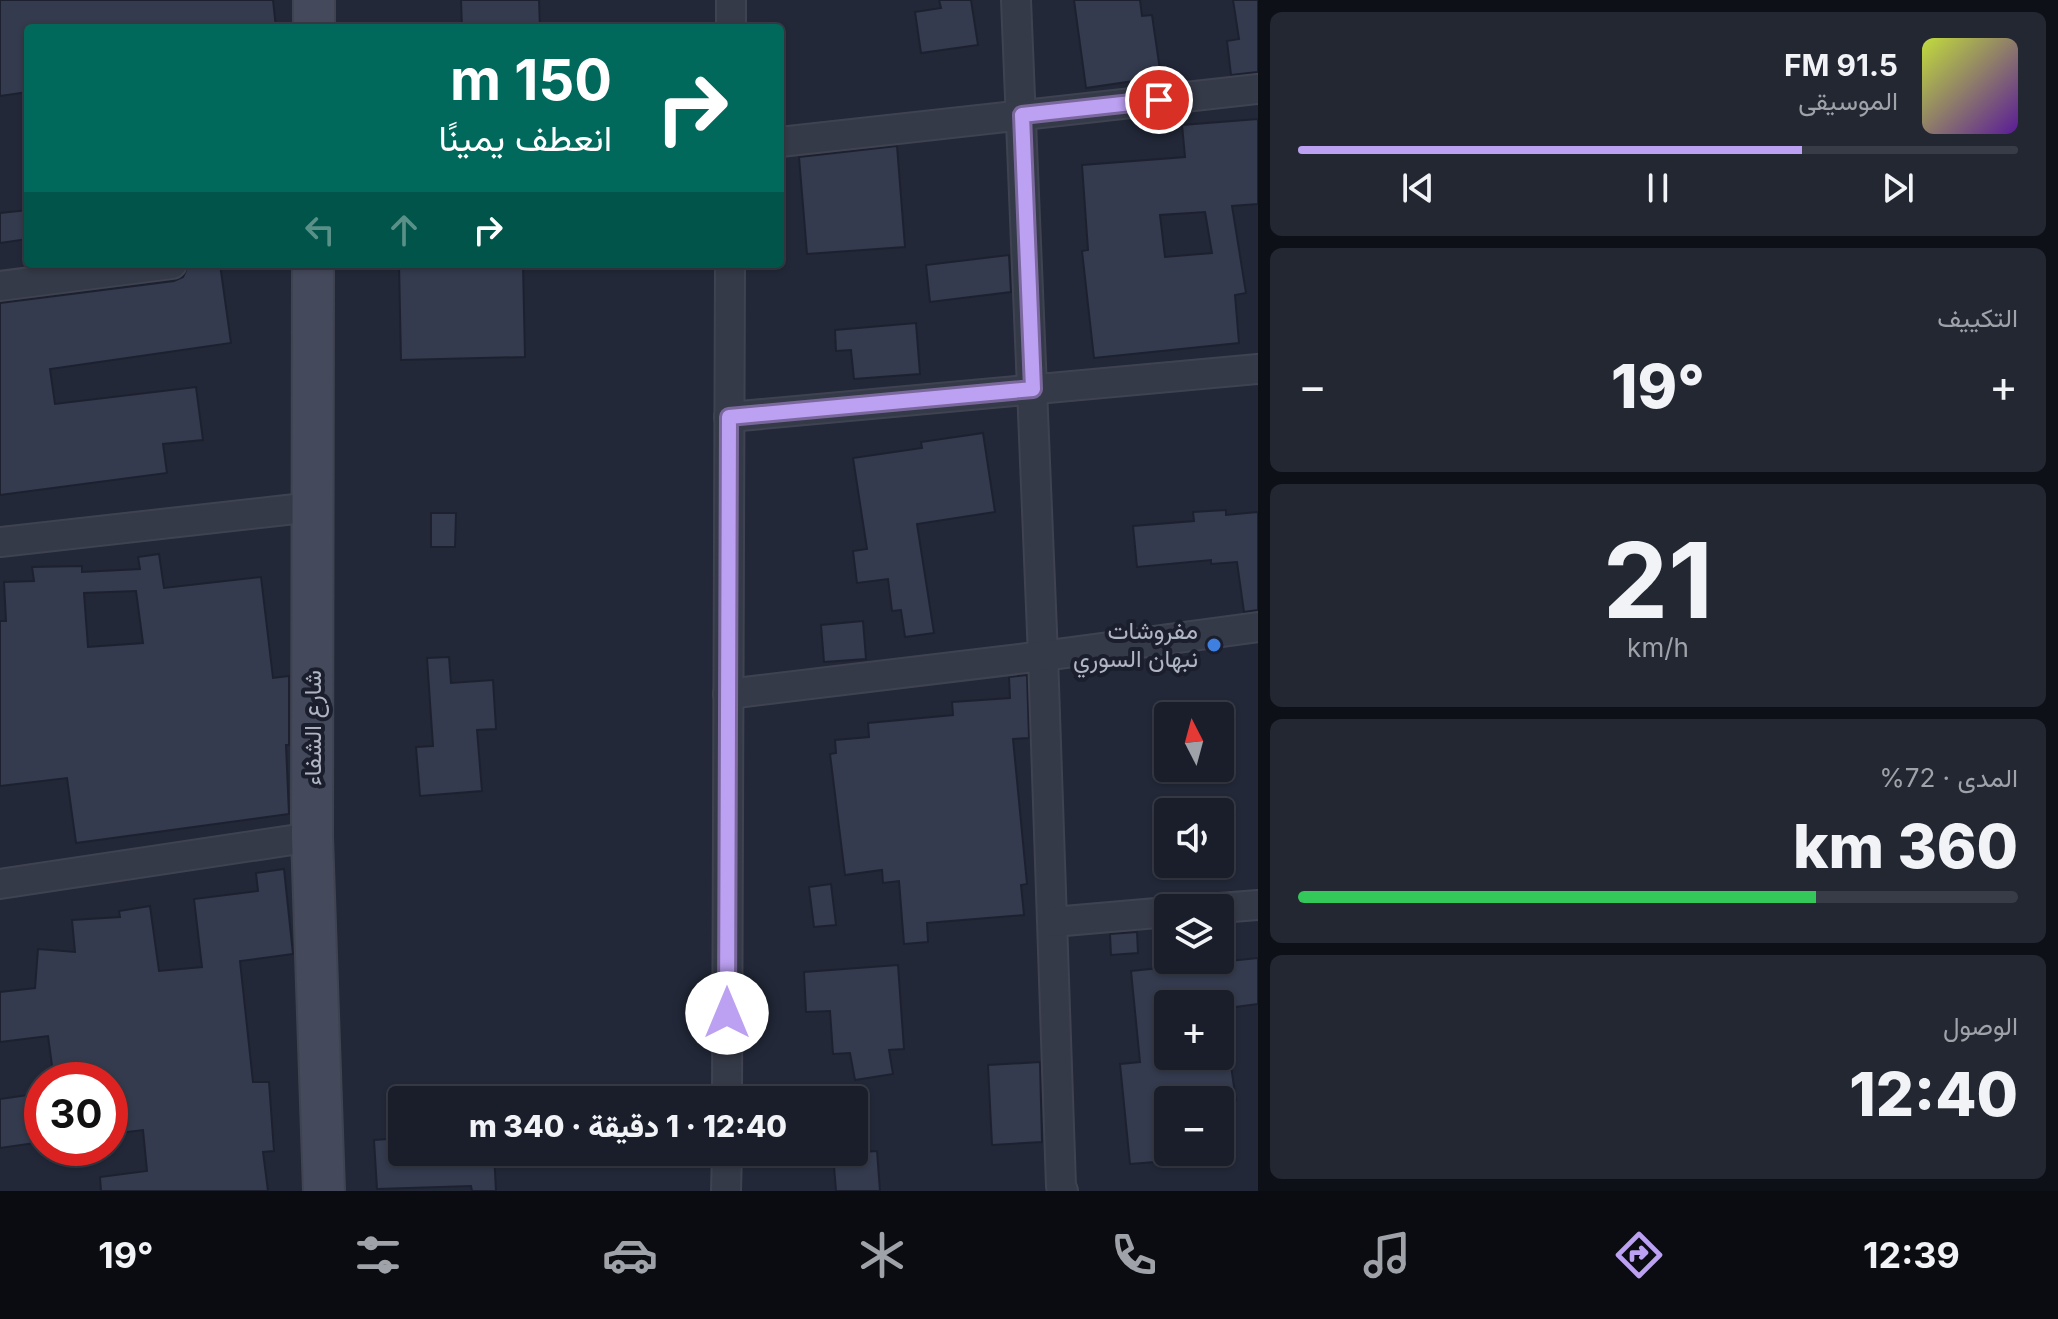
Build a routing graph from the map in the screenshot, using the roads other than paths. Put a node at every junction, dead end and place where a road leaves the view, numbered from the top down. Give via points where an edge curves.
1 (314, 0) edge
2 (731, 0) edge
3 (1016, 0) edge
4 (314, 24) edge
5 (731, 24) edge
6 (1258, 89) edge
7 (1022, 115) junction
8 (784, 142) edge
9 (141, 268) edge
10 (313, 268) edge
11 (730, 268) edge
12 (0, 286) edge
13 (1258, 369) edge
14 (1033, 389) junction
15 (729, 417) junction
16 (313, 507) junction
17 (0, 542) edge
18 (1258, 627) edge
19 (1043, 656) junction
20 (728, 694) junction
21 (312, 837) junction
22 (0, 884) edge
23 (1258, 905) edge
24 (1234, 907) edge
25 (1154, 913) edge
26 (1053, 922) junction
27 (727, 1086) edge
28 (727, 1166) edge
29 (324, 1191) edge
30 (726, 1191) edge
31 (1063, 1191) edge

1 - 4 street
2 - 5 street
3 - 7 street
6 - 7 street
7 - 8 street
7 - 14 street
9 - 12 street
10 - 16 street, شارع الشفاء
11 - 15 street
13 - 14 street
14 - 15 street
14 - 19 street
15 - 20 street
16 - 17 street
16 - 21 street, شارع الشفاء
18 - 19 street
19 - 20 street
19 - 26 street
20 - 27 street
21 - 22 street
21 - 29 street, شارع الشفاء
23 - 24 street
25 - 26 street
26 - 31 street
28 - 30 street

